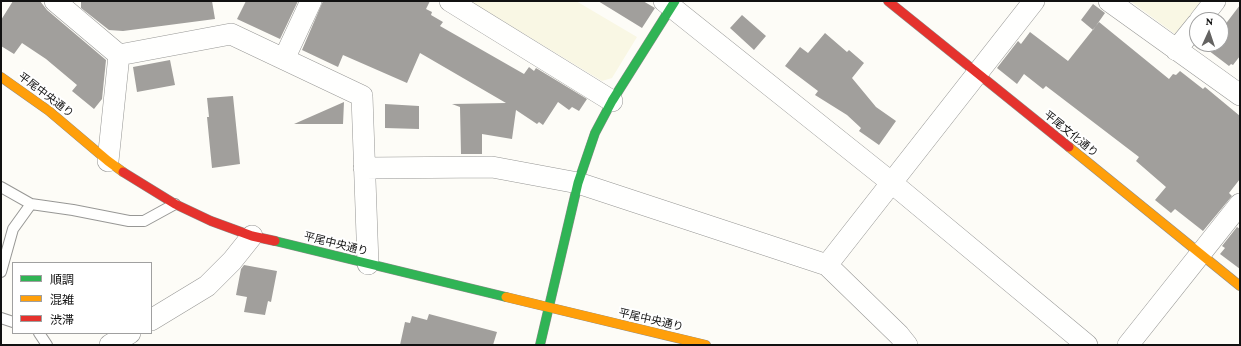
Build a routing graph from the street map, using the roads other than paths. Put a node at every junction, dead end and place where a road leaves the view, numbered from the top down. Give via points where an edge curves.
1 (55, 1) edge
2 (311, 1) edge
3 (450, 1) edge
4 (888, 1) edge
5 (1034, 1) edge
6 (1108, 1) edge
7 (1215, 1) edge
8 (670, 3) edge
9 (1206, 12) edge
10 (1189, 34) edge
11 (1176, 50) junction
12 (119, 55) junction
13 (284, 59) junction
14 (977, 74) junction
15 (1, 77) edge
16 (1240, 96) edge
17 (612, 100) junction
18 (108, 161) junction
19 (364, 168) junction
20 (578, 183) junction
21 (892, 183) junction
22 (1, 187) edge
23 (31, 204) junction
24 (175, 204) junction
25 (1240, 204) edge
26 (252, 236) junction
27 (5, 240) edge
28 (1199, 253) junction
29 (368, 264) junction
30 (827, 265) junction
31 (1, 272) edge
32 (1240, 286) edge
33 (549, 307) junction
34 (1, 318) edge
35 (152, 319) edge
36 (12, 322) edge
37 (41, 334) edge
38 (128, 334) edge
39 (47, 345) edge
40 (110, 345) edge
41 (540, 345) edge
42 (706, 345) edge
43 (907, 345) edge
44 (1087, 345) edge
45 (1128, 345) edge

1 - 12 street
2 - 13 street
3 - 17 street
4 - 14 street, 平尾文化通り
5 - 14 street
6 - 11 street
7 - 9 street
8 - 17 street
8 - 21 street
10 - 11 street
11 - 16 street
12 - 13 street via 231,34
12 - 18 street
13 - 19 street via 362,96
14 - 21 street
14 - 28 street, 平尾文化通り
15 - 18 street, 平尾中央通り via 49,111
17 - 20 street via 595,133
18 - 24 street, 平尾中央通り
19 - 20 street via 492,167
19 - 29 street
20 - 30 street
20 - 33 street
21 - 30 street
21 - 44 street
22 - 23 lane
23 - 24 lane via 129,221 144,221
23 - 27 lane
24 - 26 street, 平尾中央通り
25 - 28 street
26 - 29 street, 平尾中央通り
26 - 35 street via 207,286
27 - 31 lane
28 - 32 street, 平尾文化通り
28 - 45 street
29 - 33 street, 平尾中央通り
30 - 43 street
33 - 41 street
33 - 42 street, 平尾中央通り
34 - 36 lane
37 - 39 lane
38 - 40 street

